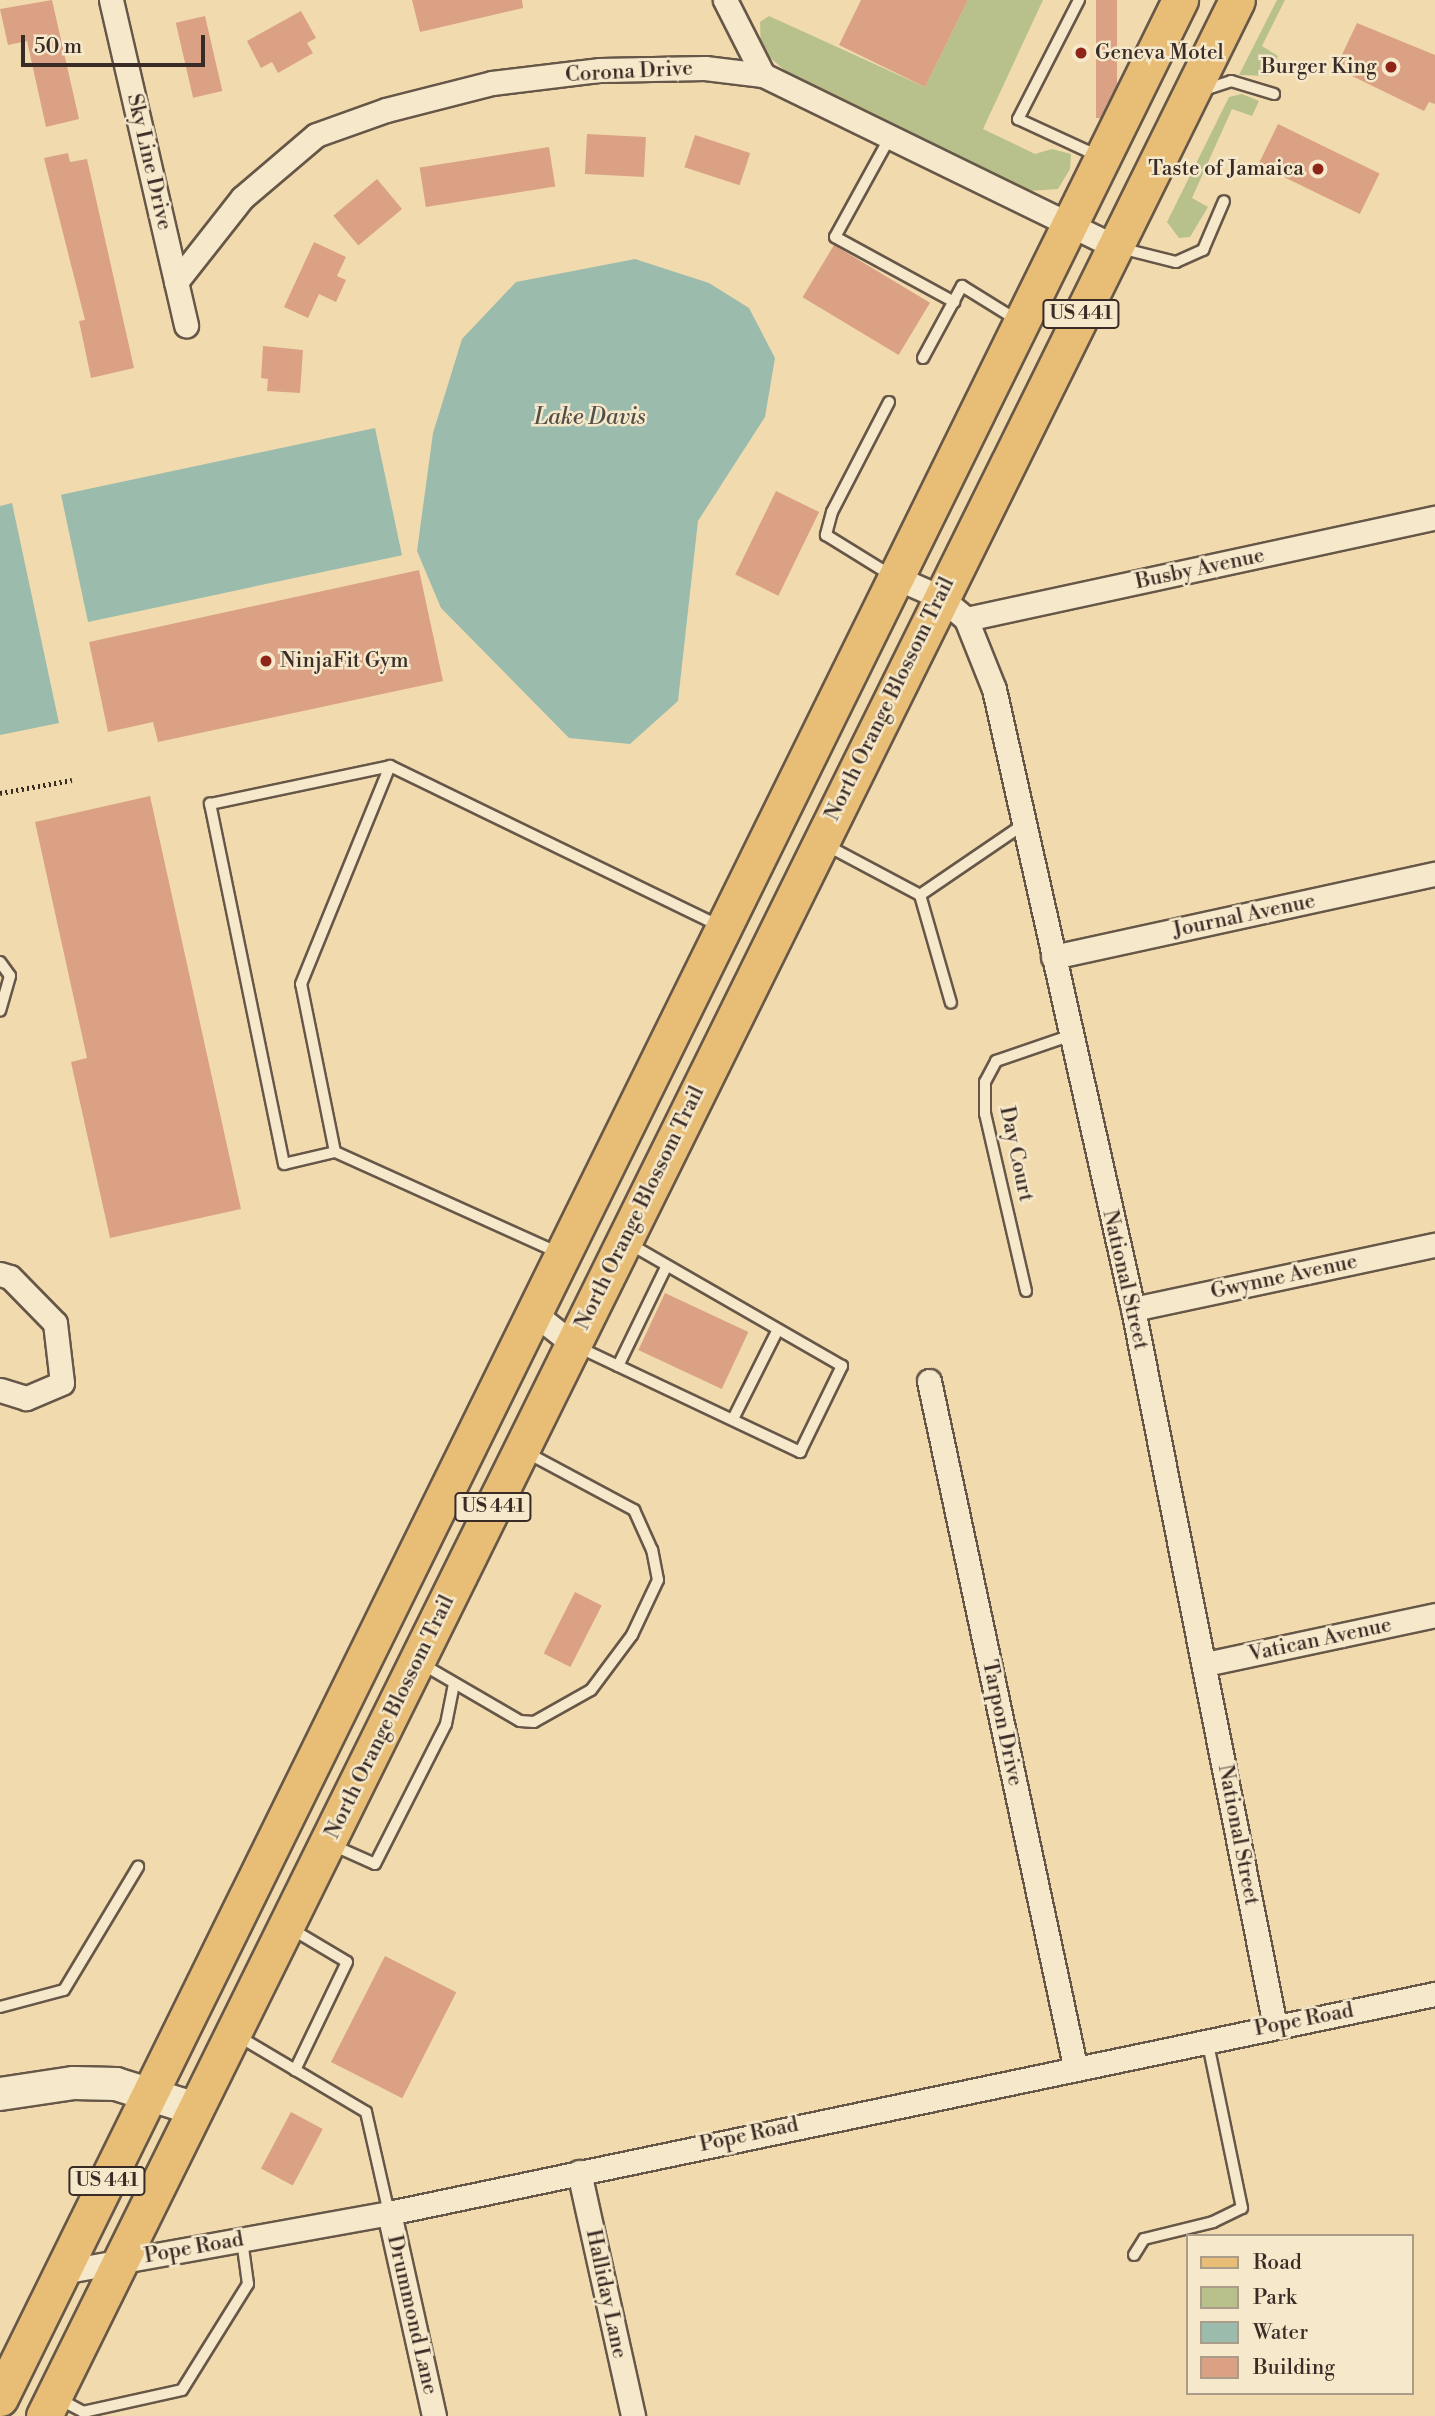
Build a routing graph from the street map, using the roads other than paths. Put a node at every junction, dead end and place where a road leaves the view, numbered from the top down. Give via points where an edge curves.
1 (111, 0) edge
2 (725, 0) edge
3 (1079, 0) edge
4 (1180, 0) edge
5 (1237, 0) edge
6 (763, 75) junction
7 (1274, 94) dead end
8 (1189, 95) junction
9 (890, 137) junction
10 (1104, 158) junction
11 (1224, 201) dead end
12 (1070, 228) junction
13 (1114, 246) junction
14 (176, 282) junction
15 (954, 302) junction
16 (1022, 324) junction
17 (186, 325) dead end
18 (923, 358) dead end
19 (889, 401) dead end
20 (1435, 518) edge
21 (897, 578) junction
22 (953, 608) junction
23 (390, 766) junction
24 (1024, 824) junction
25 (820, 842) junction
26 (1435, 874) edge
27 (920, 895) junction
28 (725, 928) junction
29 (1053, 957) junction
30 (0, 962) edge
31 (951, 1003) dead end
32 (0, 1010) edge
33 (1069, 1036) junction
34 (335, 1152) junction
35 (624, 1241) junction
36 (1435, 1245) edge
37 (564, 1255) junction
38 (665, 1269) junction
39 (0, 1274) edge
40 (1026, 1291) dead end
41 (1133, 1309) junction
42 (535, 1314) junction
43 (777, 1331) junction
44 (573, 1344) junction
45 (618, 1366) junction
46 (929, 1381) dead end
47 (0, 1390) edge
48 (734, 1418) junction
49 (521, 1450) junction
50 (1435, 1615) edge
51 (417, 1661) junction
52 (1205, 1664) junction
53 (454, 1684) junction
54 (327, 1843) junction
55 (138, 1867) dead end
56 (286, 1926) junction
57 (1435, 1994) edge
58 (0, 2007) edge
59 (1275, 2026) junction
60 (233, 2034) junction
61 (1207, 2039) junction
62 (1075, 2066) junction
63 (295, 2070) junction
64 (151, 2091) junction
65 (0, 2094) edge
66 (196, 2109) junction
67 (579, 2172) junction
68 (389, 2213) junction
69 (242, 2240) junction
70 (1134, 2255) dead end
71 (120, 2262) junction
72 (62, 2272) junction
73 (0, 2398) edge
74 (49, 2406) edge
75 (434, 2416) edge
76 (633, 2416) edge

1 - 14 street, Sky Line Drive
2 - 6 street
3 - 10 lane via 1018,119
4 - 10 main road, US 441
5 - 8 main road, North Orange Blossom Trail / US 441
6 - 9 street, Corona Drive
6 - 14 street, Corona Drive via 705,68 600,70 492,83 386,110 316,135 242,198
7 - 8 lane via 1231,81
8 - 13 main road, North Orange Blossom Trail / US 441
9 - 12 street, Corona Drive
9 - 15 lane via 835,237
10 - 12 main road, US 441
11 - 13 lane via 1203,250 1176,262
12 - 13 street, Corona Drive
12 - 16 main road, US 441
13 - 22 main road, North Orange Blossom Trail / US 441
14 - 17 street, Sky Line Drive
15 - 16 lane via 962,286
15 - 18 lane
16 - 21 main road, US 441
19 - 21 lane via 832,512 826,535
20 - 22 street, Busby Avenue
21 - 22 street
21 - 28 main road, US 441
22 - 24 street, National Street via 994,689
22 - 25 main road, North Orange Blossom Trail / US 441
23 - 28 lane
23 - 34 lane via 301,984
23 - 34 lane via 210,804 284,1164
24 - 27 lane
24 - 29 street, National Street
25 - 27 lane
25 - 35 main road, North Orange Blossom Trail / US 441
26 - 29 street, Journal Avenue
27 - 31 lane
28 - 37 main road, US 441
29 - 33 street, National Street
30 - 32 lane via 10,975
33 - 40 lane, Day Court via 996,1061 985,1082 985,1114
33 - 41 street, National Street
34 - 37 lane
35 - 38 lane
35 - 44 main road, North Orange Blossom Trail / US 441
36 - 41 street, Gwynne Avenue
37 - 42 main road, US 441
38 - 43 lane
38 - 45 lane
39 - 47 street via 10,1277 55,1323 62,1383 26,1398
41 - 52 street, National Street
42 - 44 street
42 - 64 main road, US 441
43 - 48 lane
43 - 48 lane via 842,1366 800,1452
44 - 45 lane
44 - 49 main road, North Orange Blossom Trail / US 441
45 - 48 lane
46 - 62 street, Tarpon Drive
49 - 51 main road, North Orange Blossom Trail / US 441
49 - 53 lane via 634,1510 652,1550 658,1580 632,1635 591,1690 554,1715 520,1721
50 - 52 street, Vatican Avenue
51 - 53 lane
51 - 54 main road, North Orange Blossom Trail / US 441
52 - 59 street, National Street
53 - 54 lane via 446,1724 375,1864
54 - 56 main road, North Orange Blossom Trail / US 441
55 - 58 lane via 64,1990
56 - 60 main road, North Orange Blossom Trail / US 441
56 - 63 lane via 347,1962
57 - 59 street, Pope Road
59 - 61 street, Pope Road
60 - 63 lane
60 - 66 main road, North Orange Blossom Trail / US 441
61 - 62 street, Pope Road
61 - 70 lane via 1242,2208 1224,2218 1144,2239
62 - 67 street, Pope Road
63 - 68 lane via 366,2112
64 - 65 street via 74,2083
64 - 66 street
64 - 72 main road, US 441
66 - 71 main road, North Orange Blossom Trail / US 441
67 - 68 street, Pope Road
67 - 76 street, Halliday Lane
68 - 69 street, Pope Road
68 - 75 street, Drummond Lane
69 - 71 street, Pope Road
69 - 74 lane via 248,2284 182,2390 83,2412
71 - 72 street, Pope Road
71 - 74 main road, North Orange Blossom Trail / US 441
72 - 73 main road, US 441

